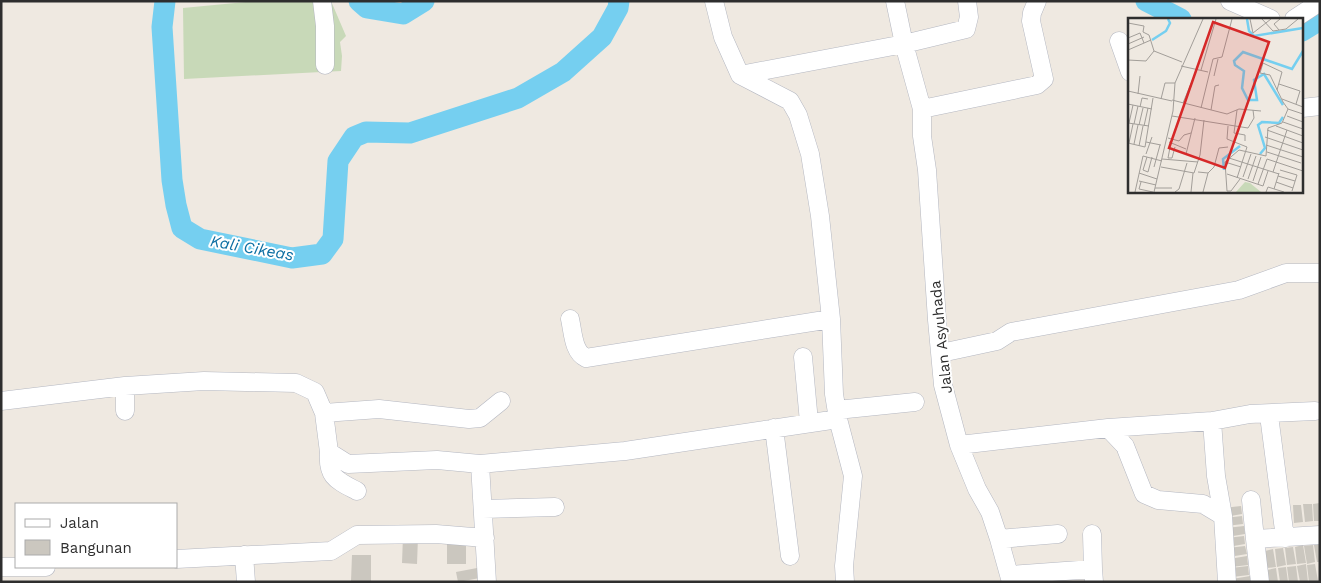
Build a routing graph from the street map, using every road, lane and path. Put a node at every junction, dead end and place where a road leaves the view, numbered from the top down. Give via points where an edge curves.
1 (322, 1) edge
2 (714, 1) edge
3 (895, 1) edge
4 (967, 1) edge
5 (1037, 1) edge
6 (1230, 1) edge
7 (1319, 2) edge
8 (1267, 12) edge
9 (1298, 18) edge
10 (1118, 42) dead end
11 (904, 44) junction
12 (325, 65) dead end
13 (1128, 67) edge
14 (740, 75) junction
15 (1320, 106) edge
16 (1304, 108) edge
17 (922, 109) junction
18 (1320, 273) edge
19 (570, 319) dead end
20 (832, 320) junction
21 (941, 353) junction
22 (803, 357) dead end
23 (125, 386) junction
24 (1, 401) edge
25 (501, 402) dead end
26 (915, 402) dead end
27 (1315, 410) dead end
28 (126, 411) dead end
29 (324, 413) junction
30 (837, 414) junction
31 (1212, 421) junction
32 (809, 422) junction
33 (1270, 423) dead end
34 (774, 428) junction
35 (1108, 428) junction
36 (958, 445) junction
37 (329, 452) junction
38 (480, 464) junction
39 (357, 491) dead end
40 (1251, 500) dead end
41 (555, 507) dead end
42 (483, 509) junction
43 (1223, 516) junction
44 (1058, 534) dead end
45 (1092, 534) dead end
46 (1320, 535) edge
47 (484, 538) junction
48 (1285, 538) junction
49 (999, 539) junction
50 (1255, 539) junction
51 (244, 555) junction
52 (790, 556) dead end
53 (178, 559) edge
54 (1, 568) edge
55 (15, 568) edge
56 (1094, 576) edge
57 (1010, 578) edge
58 (246, 582) edge
59 (487, 582) edge
60 (846, 582) edge
61 (1227, 582) edge
62 (1260, 582) edge

1 - 12 street
2 - 14 street via 723,37
3 - 11 street, Jalan Asyuhada
4 - 11 street via 969,17 966,29
5 - 17 street via 1031,21 1044,79 1042,82
6 - 8 street
7 - 9 street
10 - 13 street
11 - 14 street
11 - 17 street, Jalan Asyuhada
14 - 20 street via 790,101 798,115 810,154
15 - 16 street
17 - 21 street, Jalan Asyuhada
18 - 21 street via 1286,273 1239,290 1011,332 997,341
19 - 20 street via 577,351 586,358
20 - 30 street
21 - 36 street, Jalan Asyuhada via 943,385
22 - 32 street
23 - 24 street
23 - 28 street
23 - 29 street via 204,381 296,383 314,392
25 - 29 street via 480,418 469,419 379,409
26 - 30 street
27 - 31 street via 1250,414
29 - 37 street
30 - 32 street
30 - 60 street via 853,476 844,566
31 - 35 street
31 - 43 street
32 - 34 street
33 - 48 street
34 - 38 street via 625,451
34 - 52 street
35 - 36 street
35 - 43 street via 1125,446 1144,494 1158,500 1203,504
36 - 49 street, Jalan Asyuhada via 990,512
37 - 38 street via 348,464 437,460
37 - 39 street via 331,474
38 - 42 street
40 - 50 street
41 - 42 street
42 - 47 street
43 - 61 street
44 - 49 street
45 - 56 street
46 - 48 street
47 - 51 street via 436,534 357,535 331,551
47 - 59 street
48 - 50 street
49 - 57 street, Jalan Asyuhada
50 - 62 street
51 - 53 street
51 - 58 street
54 - 55 street
56 - 57 street

